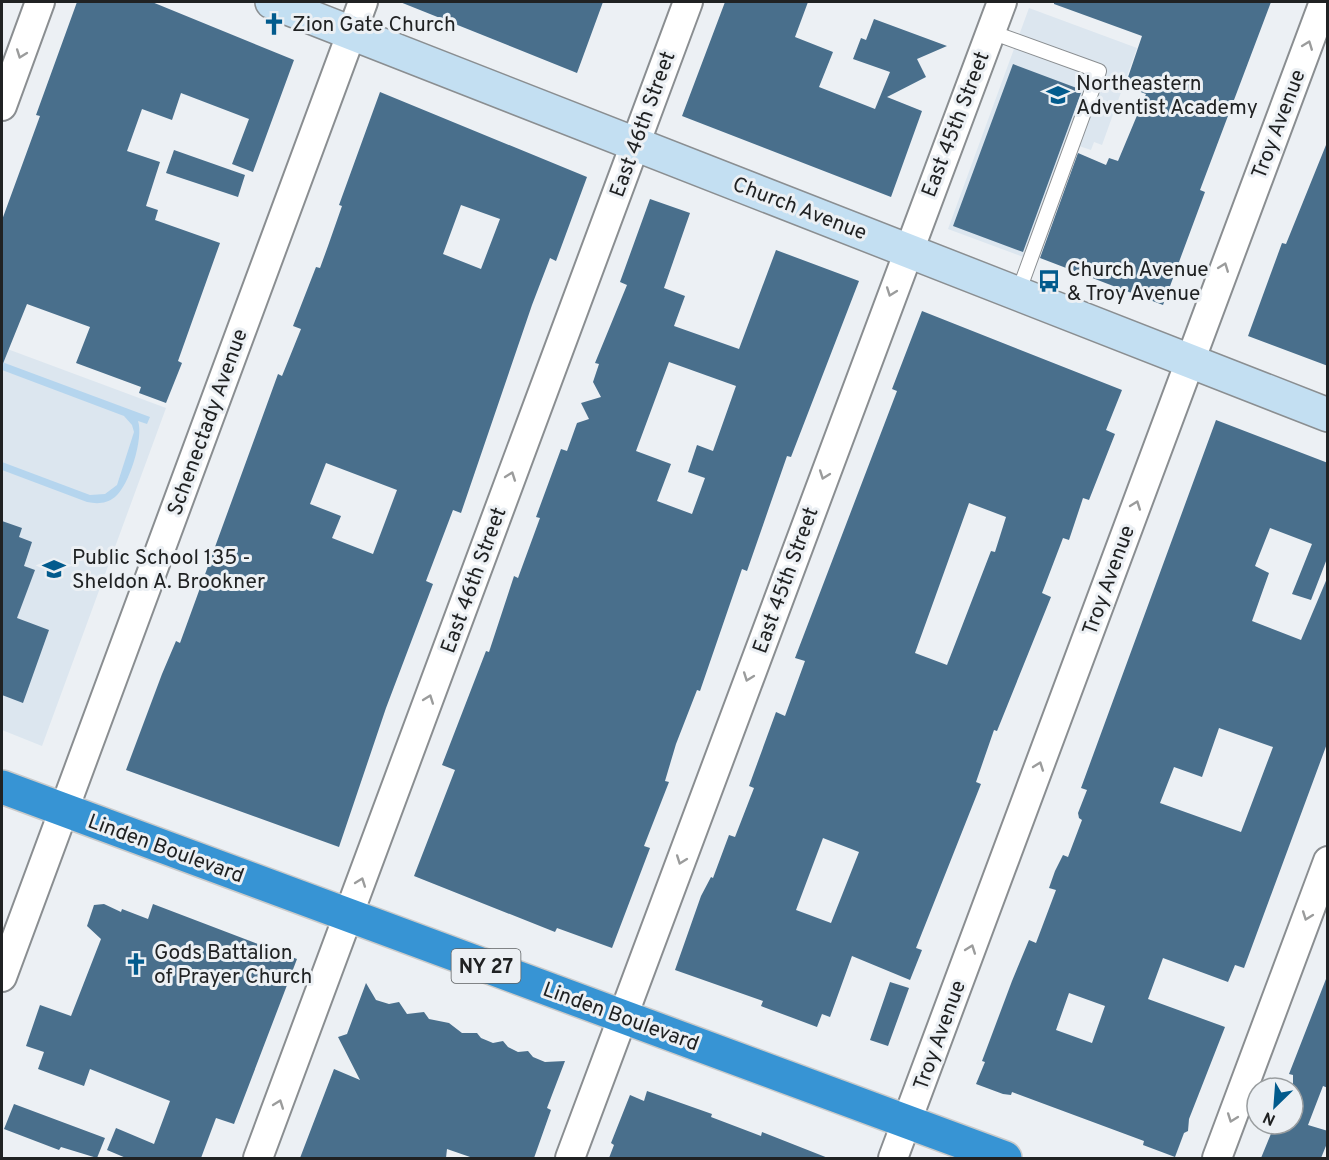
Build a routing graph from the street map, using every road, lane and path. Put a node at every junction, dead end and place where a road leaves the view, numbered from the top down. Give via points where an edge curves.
1 (40, 2) edge
2 (272, 2) edge
3 (363, 2) edge
4 (688, 2) edge
5 (1002, 2) edge
6 (1324, 2) edge
7 (991, 32) junction
8 (352, 33) junction
9 (2, 106) edge
10 (634, 145) junction
11 (907, 250) junction
12 (1018, 293) junction
13 (1189, 361) junction
14 (1328, 415) edge
15 (2, 787) edge
16 (63, 810) junction
17 (1328, 861) edge
18 (349, 915) junction
19 (2, 977) edge
20 (623, 1017) junction
21 (907, 1122) junction
22 (258, 1158) edge
23 (570, 1158) edge
24 (893, 1158) edge
25 (1005, 1158) edge
26 (1217, 1158) edge

1 -> 9 street
2 - 8 main road, Church Avenue
3 - 8 street, Schenectady Avenue
4 - 10 street, East 46th Street
5 - 7 street, East 45th Street
13 -> 6 street, Troy Avenue
7 - 11 street, East 45th Street
7 - 12 lane via 1099,71
8 - 10 main road, Church Avenue
8 - 16 street, Schenectady Avenue
10 - 11 main road, Church Avenue
18 -> 10 street, East 46th Street
11 - 12 main road, Church Avenue
11 -> 20 street, East 45th Street
12 - 13 main road, Church Avenue
13 - 14 main road, Church Avenue
21 -> 13 street, Troy Avenue
15 - 16 highway, Linden Boulevard / NY 27
16 - 18 highway, Linden Boulevard / NY 27
16 - 19 street, Schenectady Avenue
17 -> 26 street
18 - 20 highway, Linden Boulevard / NY 27
22 -> 18 street, East 46th Street
20 - 21 highway, Linden Boulevard / NY 27
20 - 23 street, East 45th Street
21 - 24 street, Troy Avenue
21 - 25 highway, Linden Boulevard / NY 27

